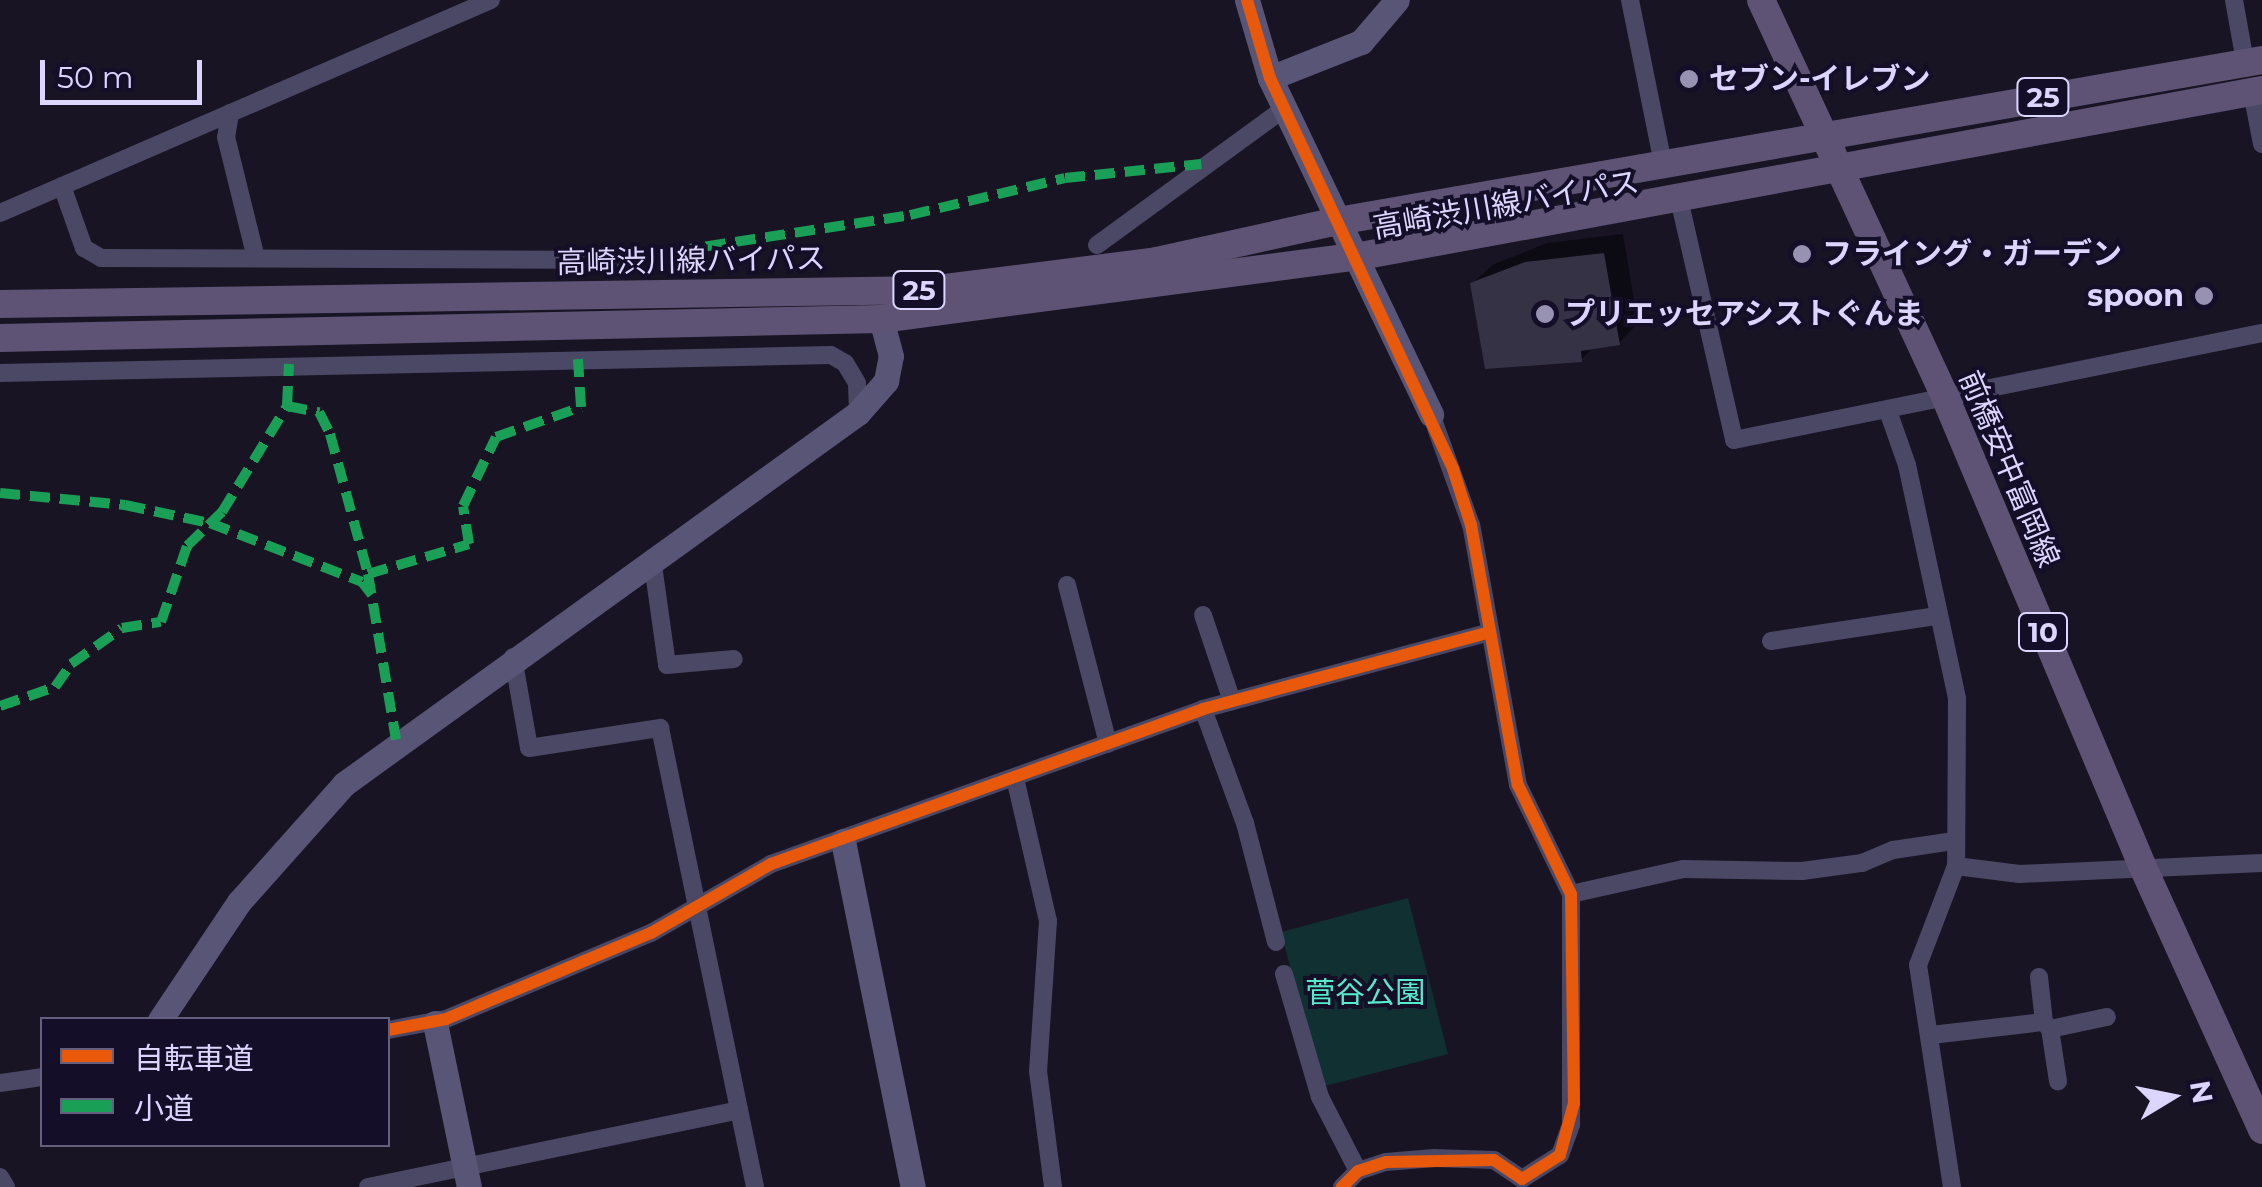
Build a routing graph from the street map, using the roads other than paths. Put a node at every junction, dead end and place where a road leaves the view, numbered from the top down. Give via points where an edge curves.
1 (491, 0) edge
2 (1247, 0) edge
3 (1397, 0) edge
4 (1630, 0) edge
5 (1761, 0) edge
6 (2234, 0) edge
7 (2254, 61) edge
8 (1270, 78) junction
9 (2257, 91) edge
10 (1286, 108) junction
11 (230, 113) junction
12 (1824, 134) junction
13 (2262, 144) edge
14 (1664, 168) junction
15 (1840, 168) junction
16 (62, 186) junction
17 (1679, 199) junction
18 (0, 213) edge
19 (1338, 221) junction
20 (1097, 246) dead end
21 (255, 254) junction
22 (1355, 258) junction
23 (617, 260) dead end
24 (0, 304) edge
25 (880, 319) junction
26 (2262, 332) edge
27 (0, 338) edge
28 (0, 372) edge
29 (1946, 399) junction
30 (1888, 411) junction
31 (858, 413) junction
32 (1430, 414) joint
33 (652, 558) junction
34 (1066, 584) dead end
35 (1203, 615) dead end
36 (1936, 616) junction
37 (1490, 632) junction
38 (1771, 640) dead end
39 (512, 657) junction
40 (734, 658) dead end
41 (1232, 701) junction
42 (1203, 709) junction
43 (1108, 744) junction
44 (1016, 778) junction
45 (1954, 840) junction
46 (843, 841) junction
47 (2262, 863) edge
48 (2142, 865) junction
49 (1956, 866) junction
50 (1571, 894) junction
51 (698, 907) junction
52 (1276, 942) dead end
53 (1284, 974) dead end
54 (2039, 976) dead end
55 (162, 1017) edge
56 (2107, 1017) dead end
57 (435, 1023) junction
58 (2047, 1026) junction
59 (390, 1030) edge
60 (1931, 1035) junction
61 (40, 1077) edge
62 (2058, 1081) dead end
63 (0, 1083) edge
64 (739, 1110) junction
65 (2262, 1130) edge
66 (1358, 1171) junction
67 (467, 1177) edge
68 (0, 1178) edge
69 (1520, 1183) edge
70 (6, 1187) edge
71 (368, 1187) edge
72 (755, 1187) edge
73 (913, 1187) edge
74 (1053, 1187) edge
75 (1342, 1187) edge
76 (1952, 1187) edge

1 - 11 street
2 - 8 street
3 - 8 street via 1361,42
4 - 14 street
5 - 12 main road, 前橋安中富岡線 / 10
6 - 7 street
7 - 12 main road, 高崎渋川線バイパス / 25
8 - 10 street
9 - 13 street
9 - 15 main road, 高崎渋川線バイパス / 25
10 - 19 street
10 - 20 street
11 - 16 street
11 - 21 street via 226,137
12 - 14 main road, 高崎渋川線バイパス / 25
12 - 15 main road, 前橋安中富岡線 / 10
14 - 19 main road, 高崎渋川線バイパス / 25
15 - 17 main road, 高崎渋川線バイパス / 25
15 - 29 main road, 前橋安中富岡線 / 10
16 - 18 street
16 - 21 street via 90,254
17 - 22 main road, 高崎渋川線バイパス / 25
17 - 30 street via 1734,440
19 - 22 street
19 - 24 main road, 高崎渋川線バイパス / 25 via 1157,261 930,290
21 - 23 street
22 - 25 main road, 高崎渋川線バイパス / 25
22 - 32 street
25 - 27 main road, 高崎渋川線バイパス / 25
25 - 31 street via 891,356 886,380
26 - 29 street
28 - 31 street via 830,355 845,362 857,383
29 - 30 street
29 - 48 main road, 前橋安中富岡線 / 10
30 - 36 street via 1907,465
31 - 33 street
32 - 37 street via 1470,525
33 - 39 street
33 - 40 street via 667,665
34 - 43 street
35 - 41 street
36 - 38 street
36 - 45 street via 1957,699
37 - 41 street
37 - 50 street via 1518,785
39 - 51 street via 529,748 660,728
39 - 55 street via 396,740 302,824 197,958
41 - 42 street
42 - 43 street
42 - 52 street via 1245,823
43 - 44 street
44 - 46 street
44 - 74 street via 1048,921 1038,1071
45 - 49 street
45 - 50 street via 1847,865 1683,870
46 - 51 street via 771,864
46 - 73 street
47 - 48 street
48 - 49 street via 2019,874
48 - 65 main road, 前橋安中富岡線 / 10
49 - 60 street via 1918,965
50 - 69 street via 1571,1126 1560,1155
51 - 57 street via 652,933
51 - 64 street
53 - 66 street via 1320,1097
54 - 58 street
56 - 58 street
57 - 59 street
57 - 67 street
58 - 60 street
58 - 62 street
60 - 76 street
61 - 63 street
64 - 67 street
64 - 72 street
66 - 69 street via 1402,1160 1494,1160
66 - 75 street
67 - 71 street
68 - 70 street

